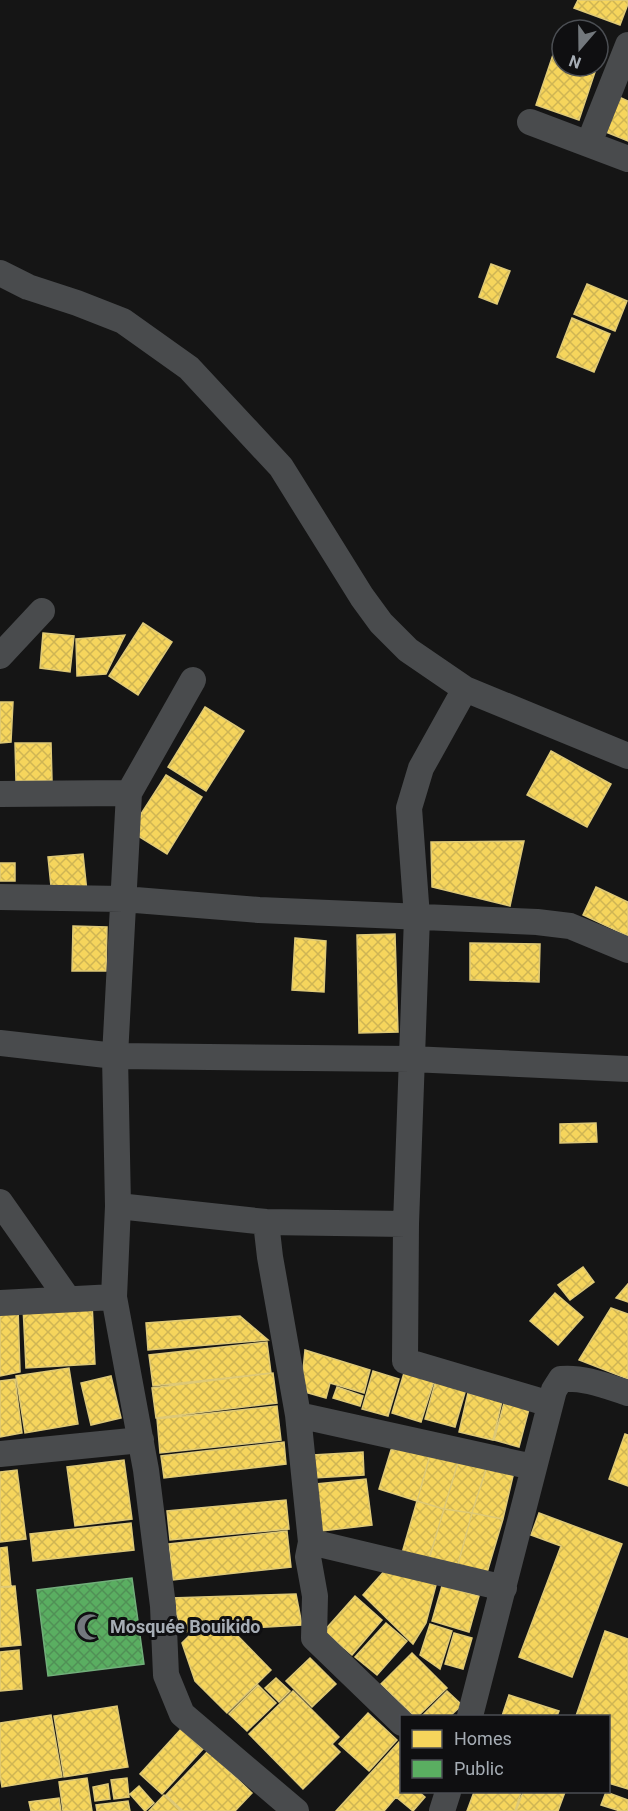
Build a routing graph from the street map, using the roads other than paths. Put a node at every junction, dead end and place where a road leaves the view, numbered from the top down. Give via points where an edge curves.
1 (628, 45) edge
2 (530, 122) dead end
3 (589, 143) junction
4 (628, 159) edge
5 (0, 273) edge
6 (42, 611) dead end
7 (0, 656) edge
8 (193, 680) dead end
9 (465, 689) junction
10 (628, 756) edge
11 (129, 793) junction
12 (0, 794) edge
13 (0, 897) edge
14 (123, 899) junction
15 (417, 917) junction
16 (628, 950) edge
17 (0, 1043) edge
18 (116, 1056) junction
19 (411, 1059) junction
20 (628, 1069) edge
21 (0, 1202) edge
22 (118, 1206) junction
23 (266, 1222) junction
24 (406, 1224) junction
25 (114, 1297) junction
26 (68, 1299) junction
27 (0, 1303) edge
28 (628, 1394) edge
29 (550, 1404) junction
30 (298, 1415) junction
31 (141, 1440) junction
32 (0, 1454) edge
33 (533, 1467) junction
34 (310, 1542) junction
35 (504, 1588) junction
36 (470, 1715) edge
37 (400, 1721) edge
38 (447, 1793) edge
39 (296, 1811) edge
40 (442, 1811) edge

1 - 3 street
2 - 3 street
3 - 4 street
5 - 9 street via 123,321 189,368 281,467 381,623 408,650
6 - 7 street
8 - 11 street
9 - 10 street
9 - 15 street via 421,768 409,808
11 - 12 street
11 - 14 street
13 - 14 street
14 - 15 street
14 - 18 street
15 - 16 street via 570,926
15 - 19 street
17 - 18 street
18 - 19 street
18 - 22 street
19 - 20 street
19 - 24 street
21 - 26 street
22 - 23 street
22 - 25 street
23 - 24 street
23 - 30 street
24 - 29 street via 405,1361
25 - 26 street
25 - 31 street
26 - 27 street
28 - 29 street via 588,1380 561,1379
29 - 33 street
30 - 33 street
30 - 34 street
31 - 32 street
31 - 39 street via 163,1606 166,1675 182,1714
33 - 35 street
34 - 35 street
34 - 37 street via 314,1638
35 - 36 street
38 - 40 street

